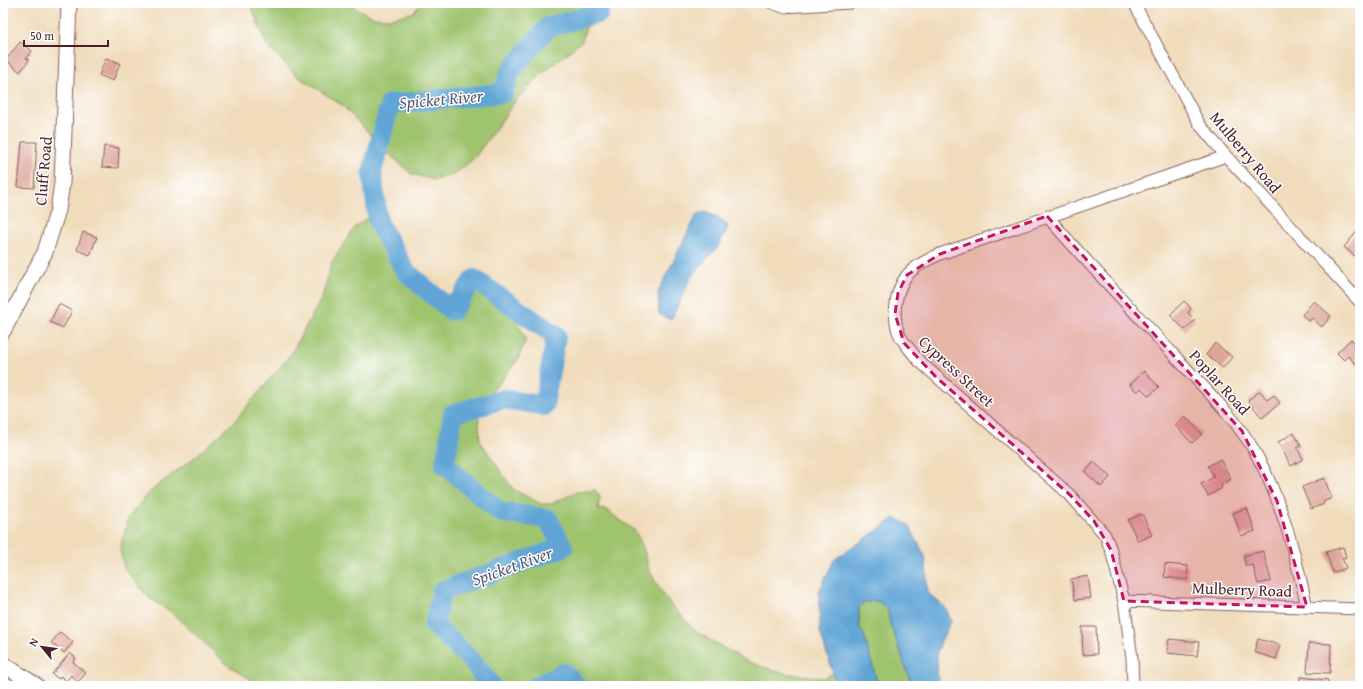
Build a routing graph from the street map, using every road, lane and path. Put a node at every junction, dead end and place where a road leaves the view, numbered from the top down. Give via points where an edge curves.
1 (69, 3) edge
2 (772, 3) edge
3 (850, 3) edge
4 (1134, 3) edge
5 (1226, 156) junction
6 (1047, 216) junction
7 (1359, 301) edge
8 (3, 331) edge
9 (1124, 602) junction
10 (1307, 607) junction
11 (1360, 609) edge
12 (3, 664) edge
13 (37, 686) edge
14 (1134, 686) edge

1 - 8 street, Cluff Road via 62,183 58,210 45,252
2 - 3 street via 783,7
4 - 5 street, Mulberry Road via 1200,125
5 - 6 street, Cypress Street
5 - 7 street, Mulberry Road
6 - 9 street, Cypress Street via 950,250 916,267 907,275 898,293 896,325 904,343 919,361 1070,495 1094,521 1111,550
6 - 10 street, Poplar Road via 1213,396 1242,431 1277,501 1294,551
9 - 10 street, Mulberry Road
9 - 14 street, Cypress Street
10 - 11 street, Mulberry Road
12 - 13 street

